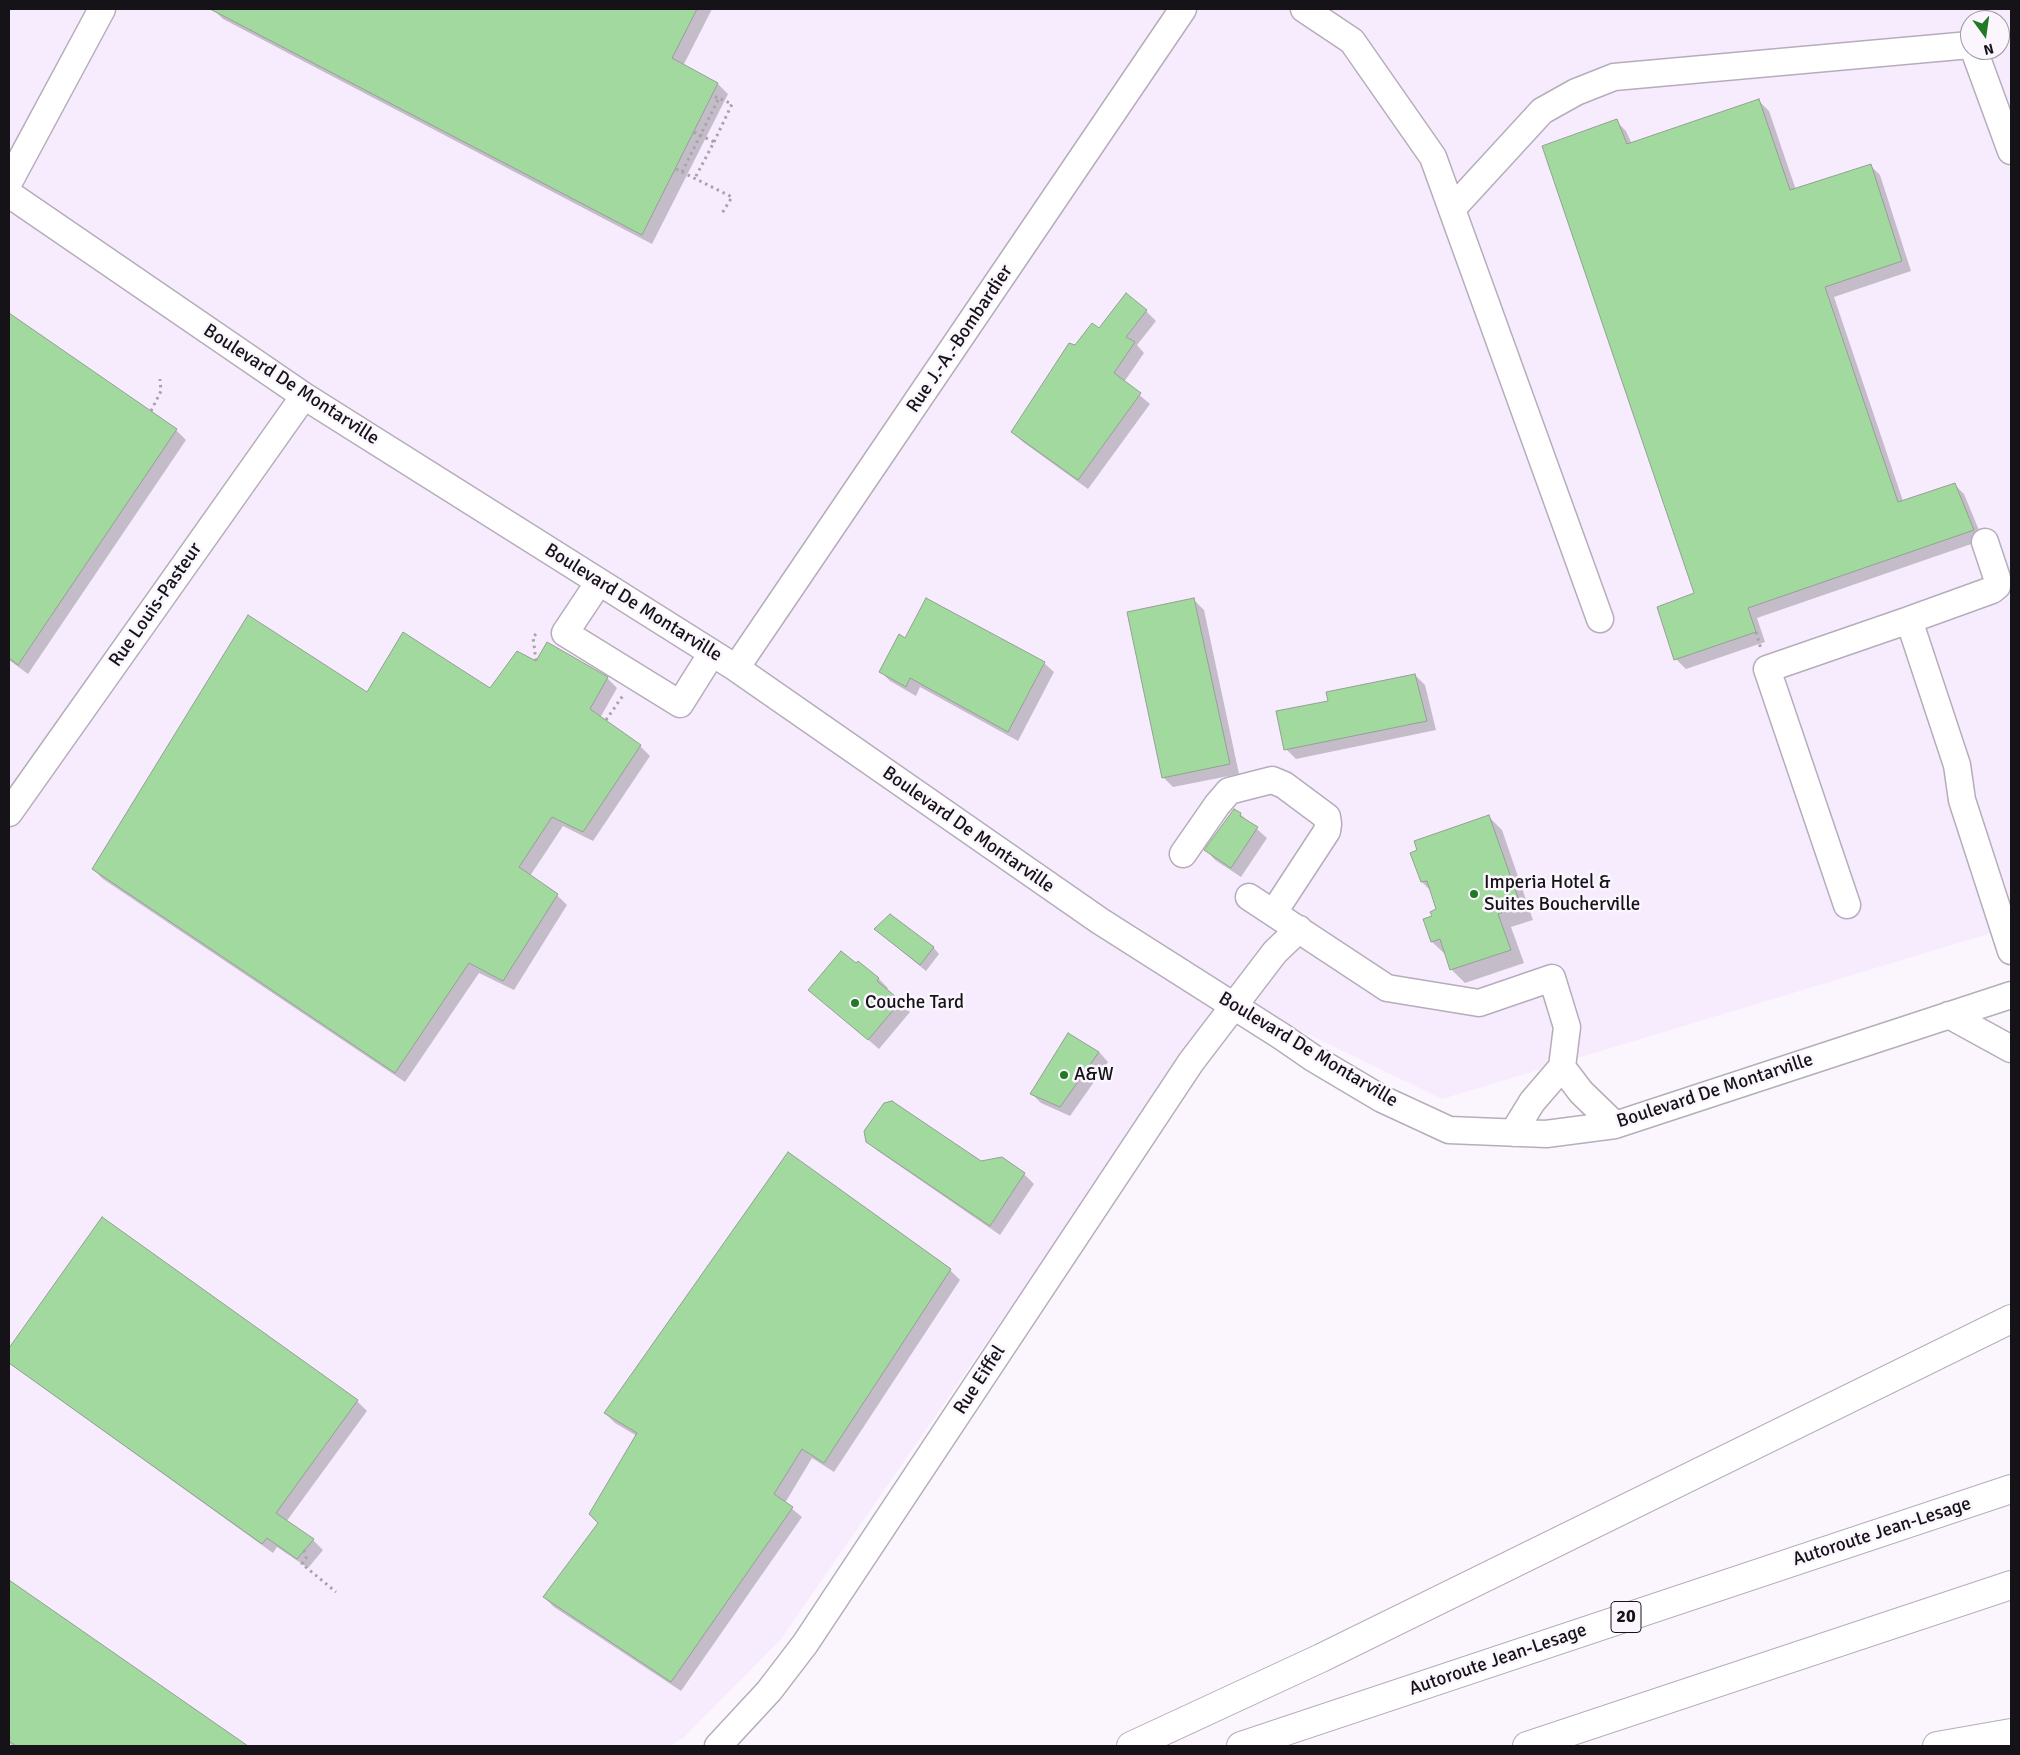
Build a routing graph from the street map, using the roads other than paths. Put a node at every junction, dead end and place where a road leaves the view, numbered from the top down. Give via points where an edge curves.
1 (102, 9) edge
2 (1183, 9) edge
3 (1304, 9) edge
4 (1960, 46) edge
5 (1978, 60) edge
6 (2011, 151) edge
7 (9, 182) edge
8 (9, 194) edge
9 (1452, 209) junction
10 (304, 396) junction
11 (1985, 542) dead end
12 (599, 582) junction
13 (1600, 619) dead end
14 (1909, 620) junction
15 (712, 653) junction
16 (736, 668) junction
17 (1957, 765) junction
18 (10, 810) edge
19 (1183, 854) dead end
20 (1250, 897) dead end
21 (2011, 902) edge
22 (1848, 905) dead end
23 (1274, 912) junction
24 (1299, 929) junction
25 (2011, 952) edge
26 (2011, 995) edge
27 (1235, 1006) junction
28 (1949, 1015) junction
29 (2011, 1049) edge
30 (1562, 1067) junction
31 (1615, 1124) junction
32 (1513, 1133) junction
33 (2011, 1319) edge
34 (2011, 1489) edge
35 (2011, 1585) edge
36 (2011, 1733) edge
37 (718, 1746) edge
38 (1131, 1746) edge
39 (1241, 1746) edge
40 (1527, 1746) edge
41 (1937, 1746) edge

1 - 7 street
2 - 16 street, Rue J.-A.-Bombardier
3 - 9 street via 1352,40 1433,157
4 - 9 street via 1614,77 1576,92 1542,112
5 - 6 street
8 - 10 street, Boulevard De Montarville
9 - 13 street
10 - 12 street, Boulevard De Montarville
10 - 18 street, Rue Louis-Pasteur
11 - 14 street via 1997,586
12 - 15 street, Boulevard De Montarville
12 - 15 street via 565,633 680,704
14 - 17 street
14 - 22 street via 1767,669
15 - 16 street, Boulevard De Montarville
16 - 27 street, Boulevard De Montarville via 1100,921
17 - 21 street via 1976,796
17 - 25 street via 1962,800
19 - 23 street via 1229,791 1272,780 1284,785 1328,817 1328,824 1327,831
20 - 23 street
23 - 24 street
24 - 27 street, Rue Eiffel via 1275,952
24 - 30 street via 1387,988 1479,1003 1552,978 1567,1027
26 - 28 street, Boulevard De Montarville
27 - 32 street, Boulevard De Montarville via 1382,1099 1449,1130
27 - 37 street, Rue Eiffel via 1191,1062 805,1644 769,1691
28 - 29 street
28 - 31 street, Boulevard De Montarville
30 - 31 street via 1581,1092
30 - 32 street via 1532,1102
31 - 32 street, Boulevard De Montarville via 1546,1134
33 - 38 highway via 1322,1658
34 - 39 highway, Autoroute Jean-Lesage / 20
35 - 40 highway
36 - 41 highway

